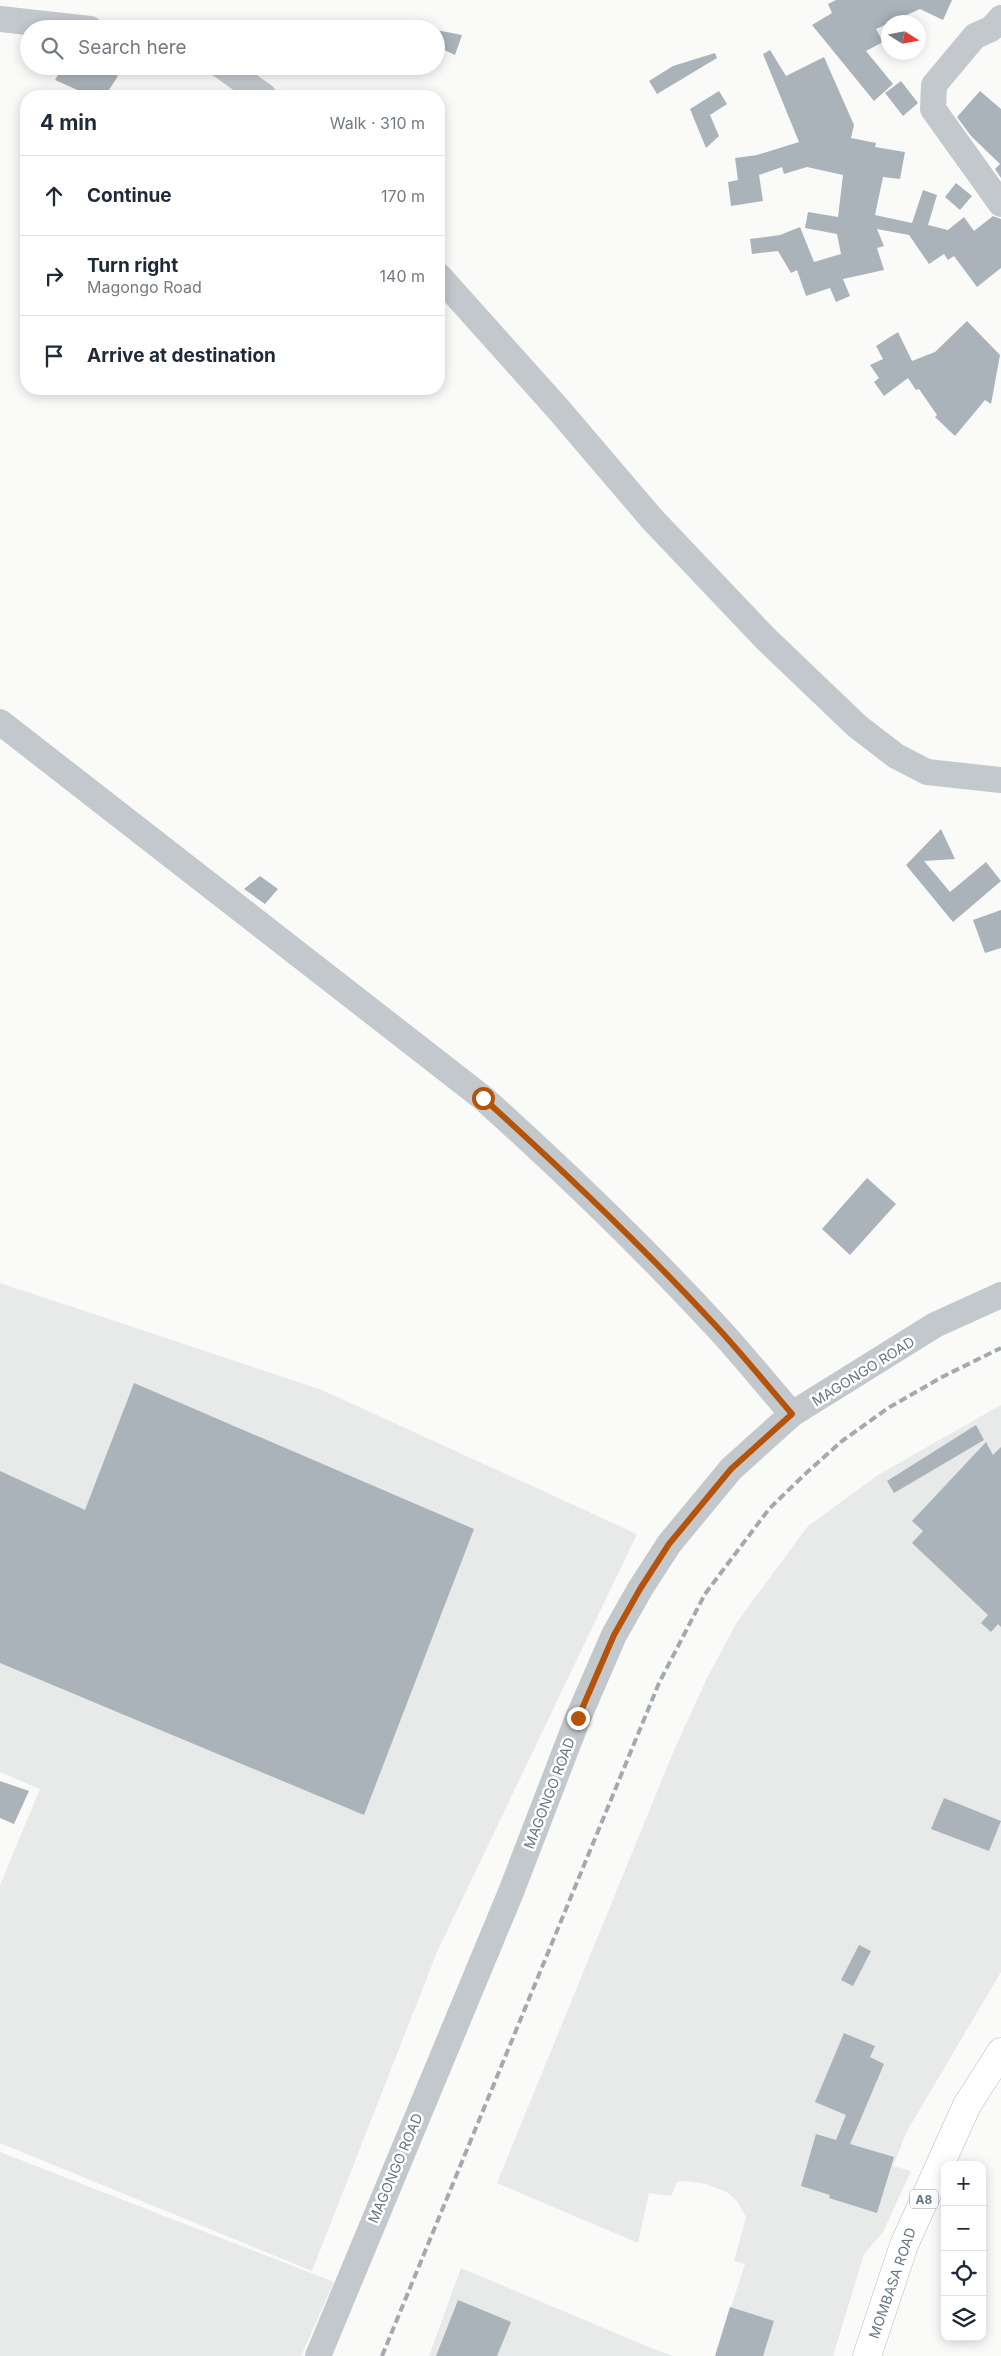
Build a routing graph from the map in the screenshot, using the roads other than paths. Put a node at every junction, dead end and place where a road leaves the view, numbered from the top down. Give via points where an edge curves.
1 (1001, 18) edge
2 (0, 19) edge
3 (20, 21) edge
4 (235, 75) edge
5 (256, 90) edge
6 (1001, 204) edge
7 (445, 283) edge
8 (0, 722) edge
9 (1001, 780) edge
10 (1001, 1295) edge
11 (792, 1414) junction
12 (1001, 2052) edge
13 (318, 2356) edge
14 (867, 2356) edge

1 - 6 street via 991,29 975,36 934,85 934,109
2 - 3 street
4 - 5 street
7 - 9 street via 652,519 766,639 856,726 896,756 926,772
8 - 11 street via 483,1098 637,1243 716,1326
10 - 11 street, MAGONGO ROAD via 936,1325
11 - 13 street, MAGONGO ROAD via 731,1469 669,1544 614,1635
12 - 14 highway, MOMBASA ROAD / A8 via 967,2105 904,2244

